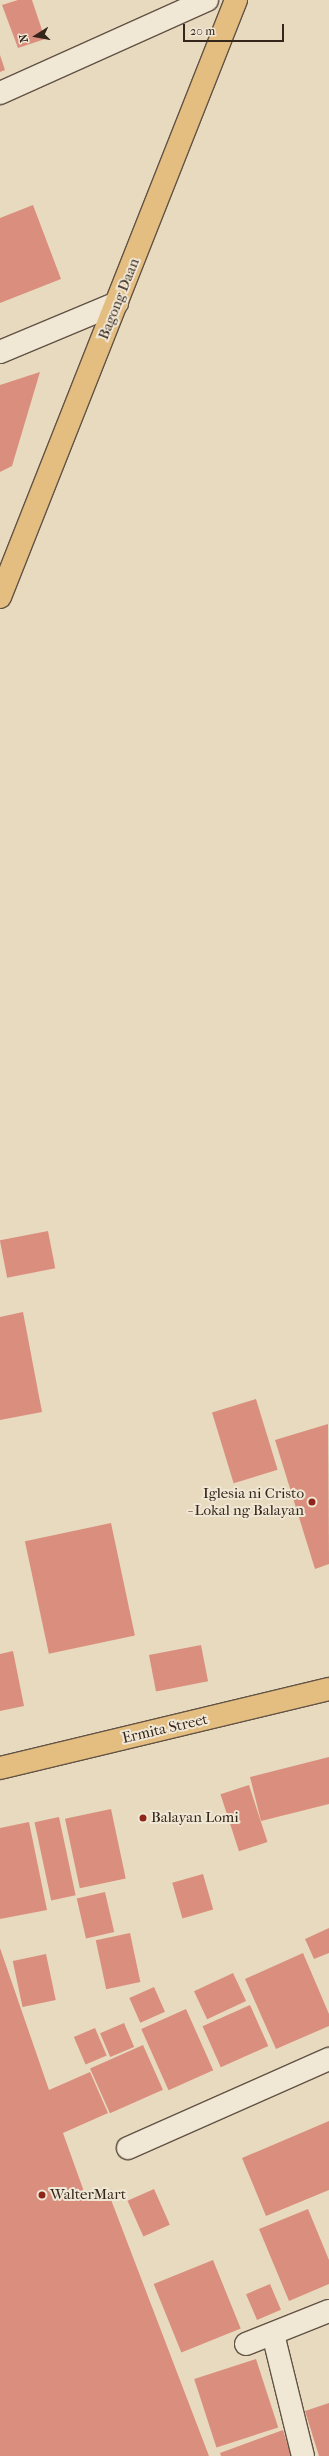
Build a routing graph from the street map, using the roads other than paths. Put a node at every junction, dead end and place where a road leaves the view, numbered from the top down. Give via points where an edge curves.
1 (207, 0) edge
2 (236, 0) edge
3 (0, 93) edge
4 (117, 303) junction
5 (0, 352) edge
6 (0, 597) edge
7 (329, 1689) edge
8 (0, 1768) edge
9 (329, 2059) edge
10 (128, 2148) dead end
11 (329, 2311) edge
12 (273, 2334) junction
13 (246, 2344) dead end
14 (303, 2456) edge

1 - 3 street
2 - 4 main road, Bagong Daan
4 - 5 street
4 - 6 main road, Bagong Daan
7 - 8 main road, Ermita Street
9 - 10 street
11 - 12 street
12 - 13 street
12 - 14 street

